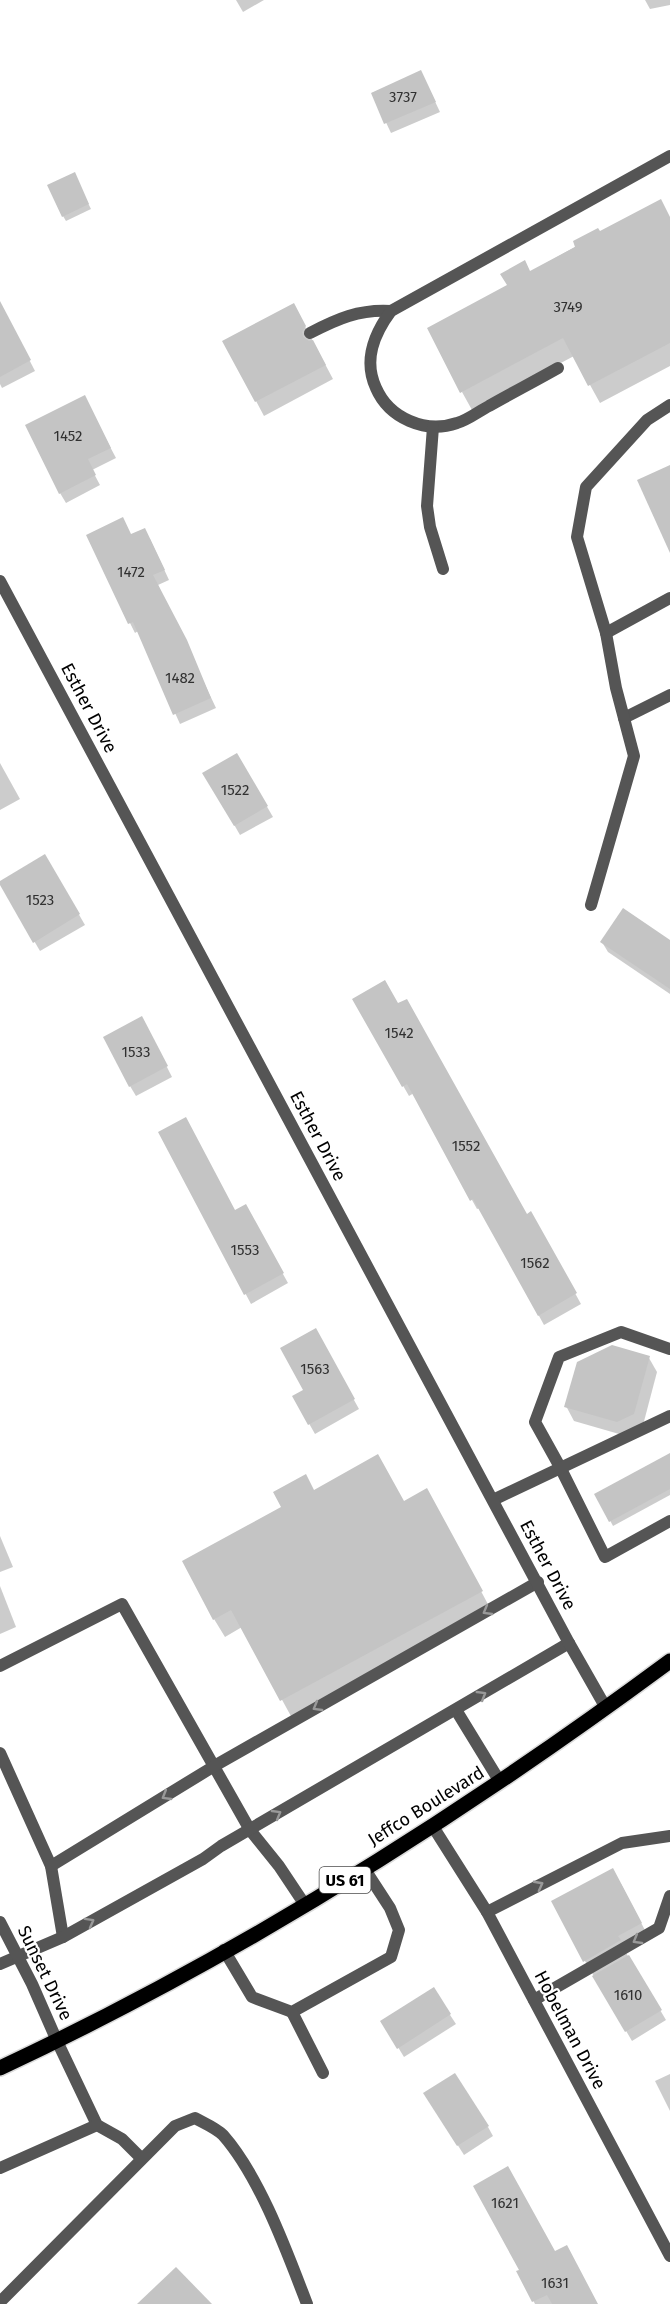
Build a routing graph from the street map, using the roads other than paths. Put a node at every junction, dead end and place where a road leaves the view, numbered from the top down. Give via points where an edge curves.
1 (670, 156) edge
2 (391, 311) junction
3 (310, 333) dead end
4 (558, 368) dead end
5 (670, 405) edge
6 (433, 427) junction
7 (443, 569) dead end
8 (0, 581) edge
9 (670, 598) edge
10 (606, 633) junction
11 (670, 695) edge
12 (624, 718) junction
13 (591, 906) dead end
14 (670, 1349) edge
15 (670, 1416) edge
16 (560, 1467) junction
17 (493, 1500) junction
18 (670, 1521) edge
19 (538, 1582) junction
20 (569, 1643) junction
21 (670, 1660) edge
22 (0, 1666) edge
23 (606, 1708) junction
24 (456, 1710) junction
25 (0, 1753) edge
26 (216, 1765) junction
27 (500, 1782) junction
28 (432, 1825) junction
29 (250, 1830) junction
30 (670, 1836) edge
31 (51, 1866) junction
32 (364, 1868) junction
33 (670, 1896) edge
34 (305, 1905) junction
35 (487, 1912) junction
36 (0, 1922) edge
37 (63, 1936) junction
38 (224, 1950) junction
39 (18, 1956) junction
40 (0, 1964) edge
41 (534, 2000) junction
42 (292, 2012) junction
43 (57, 2041) junction
44 (0, 2068) edge
45 (323, 2073) dead end
46 (98, 2125) junction
47 (141, 2158) junction
48 (0, 2168) edge
49 (670, 2256) edge
50 (0, 2302) edge
51 (307, 2304) edge

1 - 2 street
2 - 3 street via 353,313
2 - 6 street via 376,332 370,357 372,379 390,410 411,422
4 - 6 street via 457,423
5 - 10 street via 648,420 586,487 577,537
6 - 7 street via 426,506
8 - 17 street, Esther Drive
9 - 10 street
10 - 12 street
11 - 12 street
12 - 13 street via 634,756
14 - 16 street via 621,1332 559,1357 535,1422
15 - 16 street
16 - 17 street
16 - 18 street via 605,1557
17 - 19 street, Esther Drive
19 - 20 street, Esther Drive
19 -> 26 street
20 - 23 street, Esther Drive
24 -> 20 street
21 - 23 main road, Jeffco Boulevard / US 61
22 - 26 street via 122,1604
23 - 27 main road, Jeffco Boulevard / US 61
24 - 27 street
29 -> 24 street
25 - 31 street
26 - 29 street
26 -> 31 street
27 - 28 main road, Jeffco Boulevard / US 61
28 - 32 main road, Jeffco Boulevard / US 61
28 - 35 street, Hobelman Drive
29 - 34 street
37 -> 29 street
35 -> 30 street via 622,1843
31 - 37 street
32 - 34 main road, Jeffco Boulevard / US 61
32 - 42 street via 399,1930 391,1957
33 -> 41 street via 659,1928
34 - 38 main road, Jeffco Boulevard / US 61
35 - 41 street, Hobelman Drive
36 - 39 street, Sunset Drive
37 - 39 street
38 - 42 street via 252,1997
38 - 43 main road, Jeffco Boulevard / US 61
39 - 40 street
39 - 43 street, Sunset Drive
41 - 49 street, Hobelman Drive
42 - 45 street
43 - 44 main road, Jeffco Boulevard / US 61
43 - 46 street, Sunset Drive
46 - 47 street via 122,2139
46 - 48 street
47 - 50 street
47 - 51 street via 175,2126 195,2118 222,2133 247,2170 282,2239

